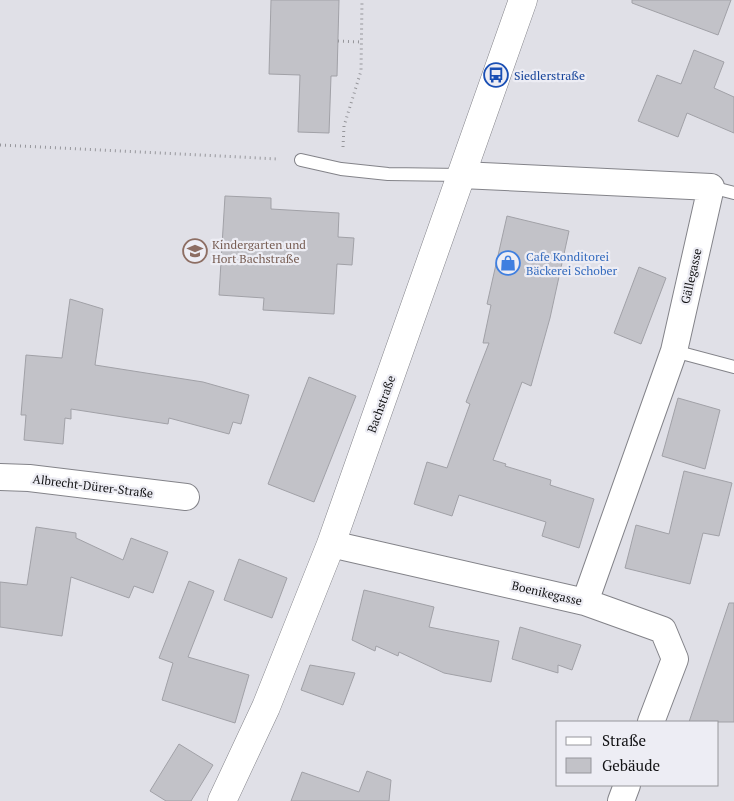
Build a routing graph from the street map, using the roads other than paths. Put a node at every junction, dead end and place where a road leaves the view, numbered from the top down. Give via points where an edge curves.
1 (523, 0) edge
2 (301, 160) road end
3 (461, 175) junction
4 (726, 189) edge
5 (674, 351) junction
6 (734, 367) edge
7 (0, 477) edge
8 (186, 497) dead end
9 (331, 544) junction
10 (586, 602) junction
11 (651, 721) edge
12 (627, 786) edge
13 (222, 801) edge
14 (621, 801) edge

1 - 3 street, Bachstraße
2 - 3 lane via 341,169 388,174
3 - 4 street, Gällegasse
3 - 9 street, Bachstraße
4 - 5 street, Gällegasse
5 - 6 lane
5 - 10 street, Gällegasse
7 - 8 street, Albrecht-Dürer-Straße
9 - 10 street, Boenikegasse
9 - 13 street, Bachstraße via 266,707
10 - 11 street, Boenikegasse via 663,630 675,659
12 - 14 street

